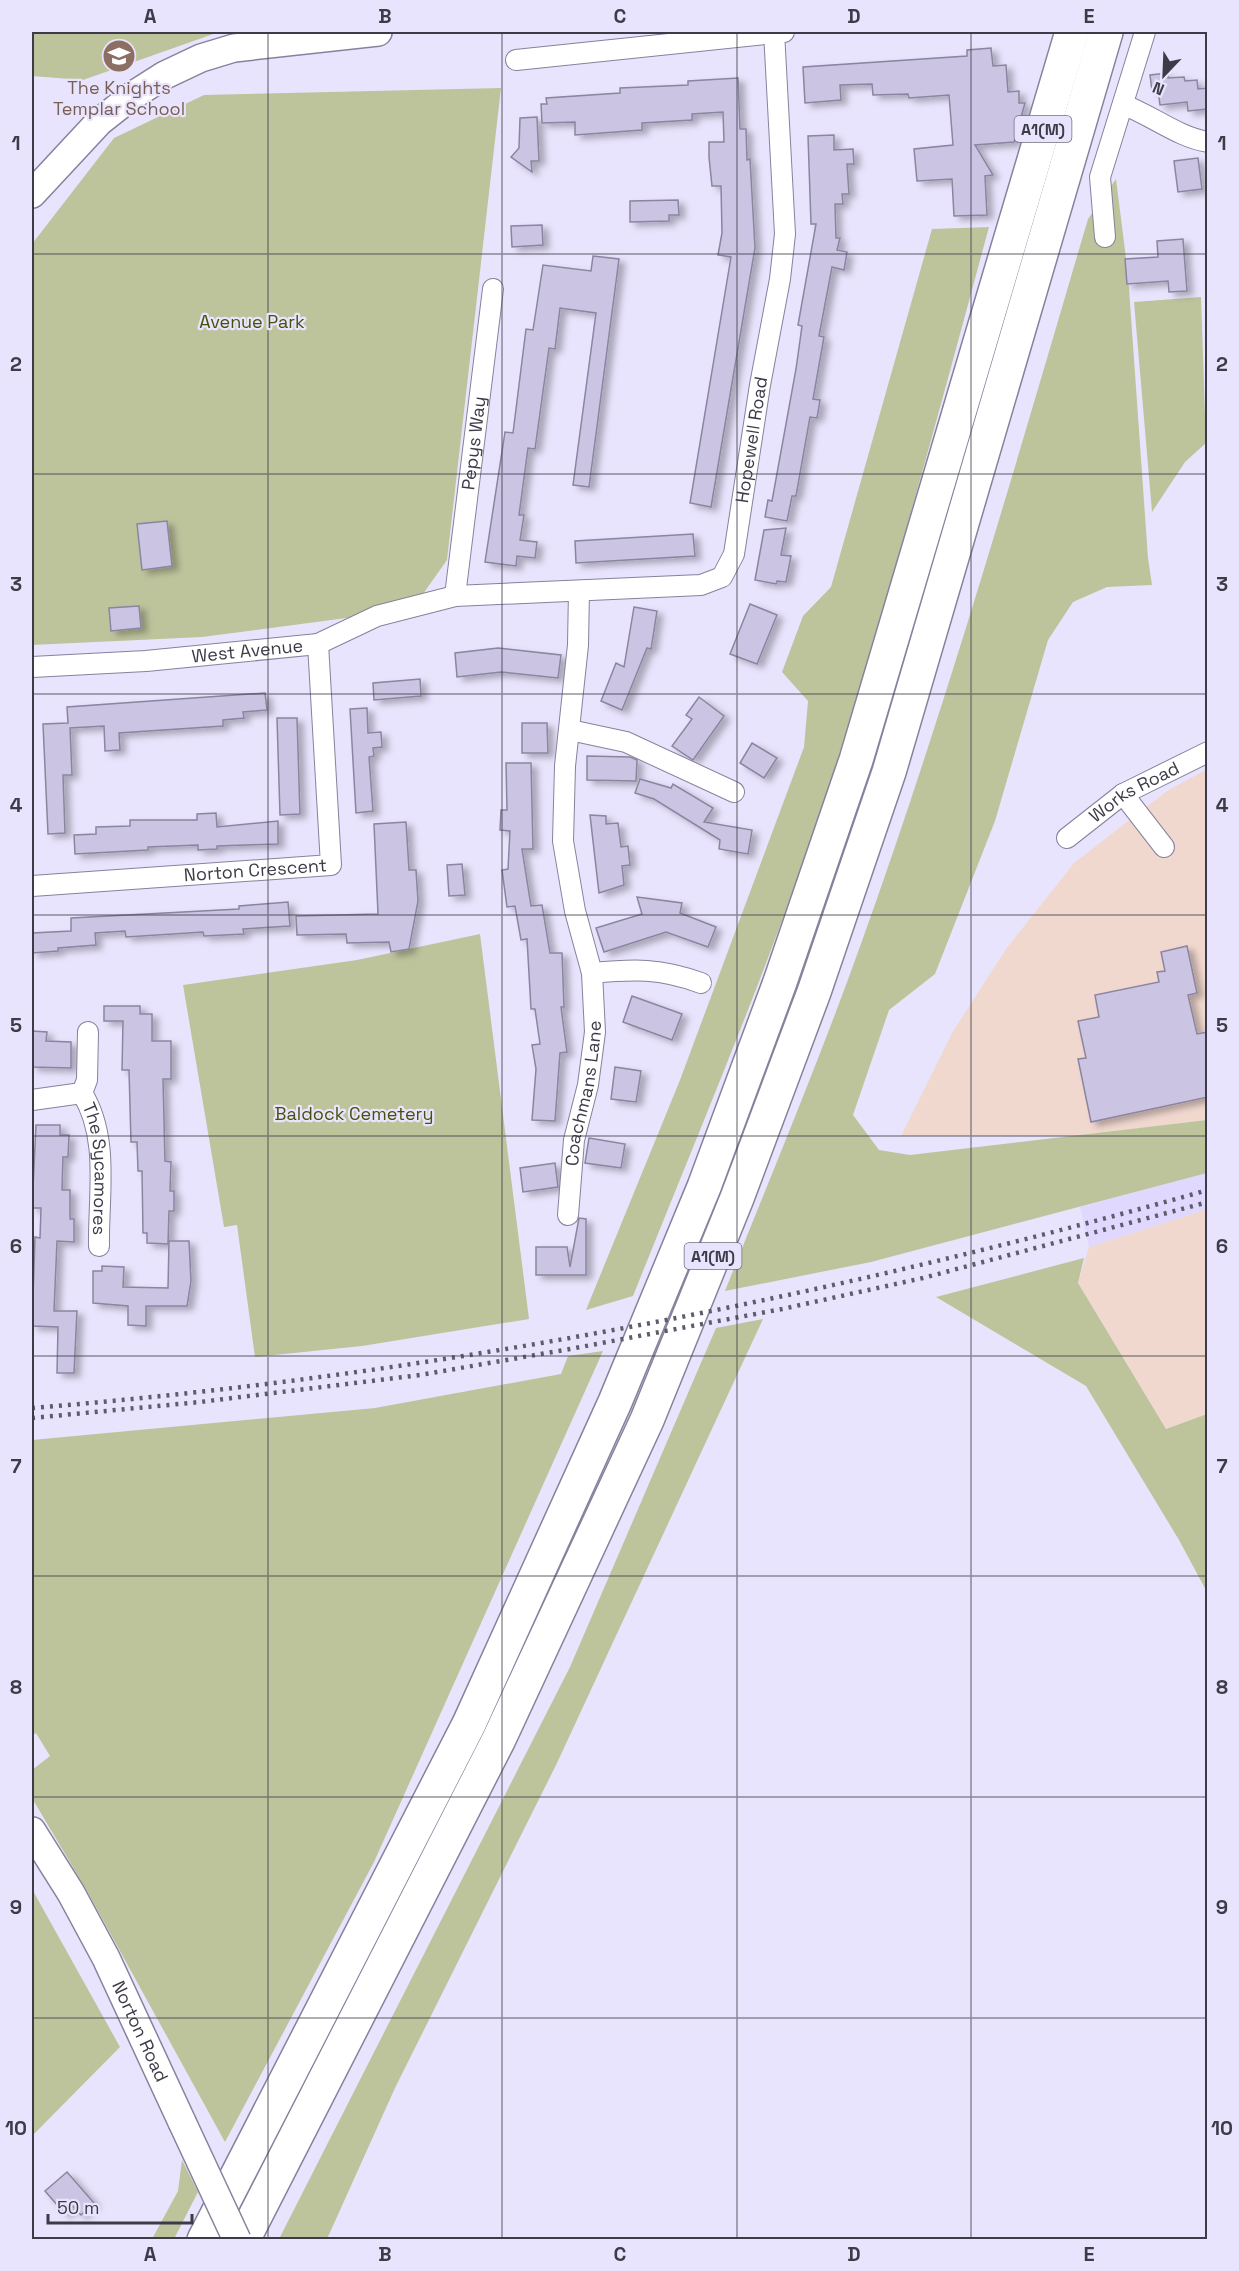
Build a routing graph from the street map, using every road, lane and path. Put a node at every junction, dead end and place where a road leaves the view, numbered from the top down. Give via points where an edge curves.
1 (378, 32) edge
2 (777, 32) edge
3 (1072, 32) edge
4 (1106, 32) edge
5 (1145, 32) edge
6 (516, 60) dead end
7 (1124, 105) junction
8 (1208, 142) edge
9 (34, 188) edge
10 (1105, 237) dead end
11 (493, 289) dead end
12 (579, 591) junction
13 (455, 596) junction
14 (318, 644) junction
15 (32, 667) edge
16 (570, 730) junction
17 (1208, 752) edge
18 (734, 792) dead end
19 (1123, 794) junction
20 (1067, 838) dead end
21 (1164, 847) dead end
22 (32, 886) edge
23 (592, 973) junction
24 (701, 983) dead end
25 (88, 1032) dead end
26 (82, 1093) junction
27 (32, 1100) edge
28 (568, 1215) dead end
29 (99, 1246) dead end
30 (32, 1831) edge
31 (204, 2240) edge
32 (237, 2240) edge
33 (243, 2240) edge

1 - 9 street via 234,48 192,62 140,91 99,122
2 - 6 street
2 - 12 street, Hopewell Road via 785,234 730,565 722,577 709,584
3 - 31 highway, A1(M) via 856,760 704,1187 615,1402 469,1724
4 - 33 highway, A1(M) via 889,772 814,992 737,1198 647,1420 499,1739
5 - 7 street
7 - 8 street via 1188,139
7 - 10 street via 1100,177
11 - 13 street, Pepys Way
12 - 13 street, Hopewell Road
12 - 16 street, Coachmans Lane
13 - 14 street, West Avenue via 377,616
14 - 15 street, West Avenue via 146,661
14 - 22 street, Norton Crescent via 331,865
16 - 18 street via 626,742
16 - 23 street, Coachmans Lane via 562,806 563,841 575,911
17 - 19 street, Works Road
19 - 20 street, Works Road
19 - 21 street
23 - 24 street via 658,970
23 - 28 street, Coachmans Lane via 595,1032 588,1085 574,1140
25 - 26 street, The Sycamores via 87,1080
26 - 27 street, The Sycamores
26 - 29 street, The Sycamores via 92,1110 99,1148
30 - 32 street, Norton Road, bridge via 106,1958

